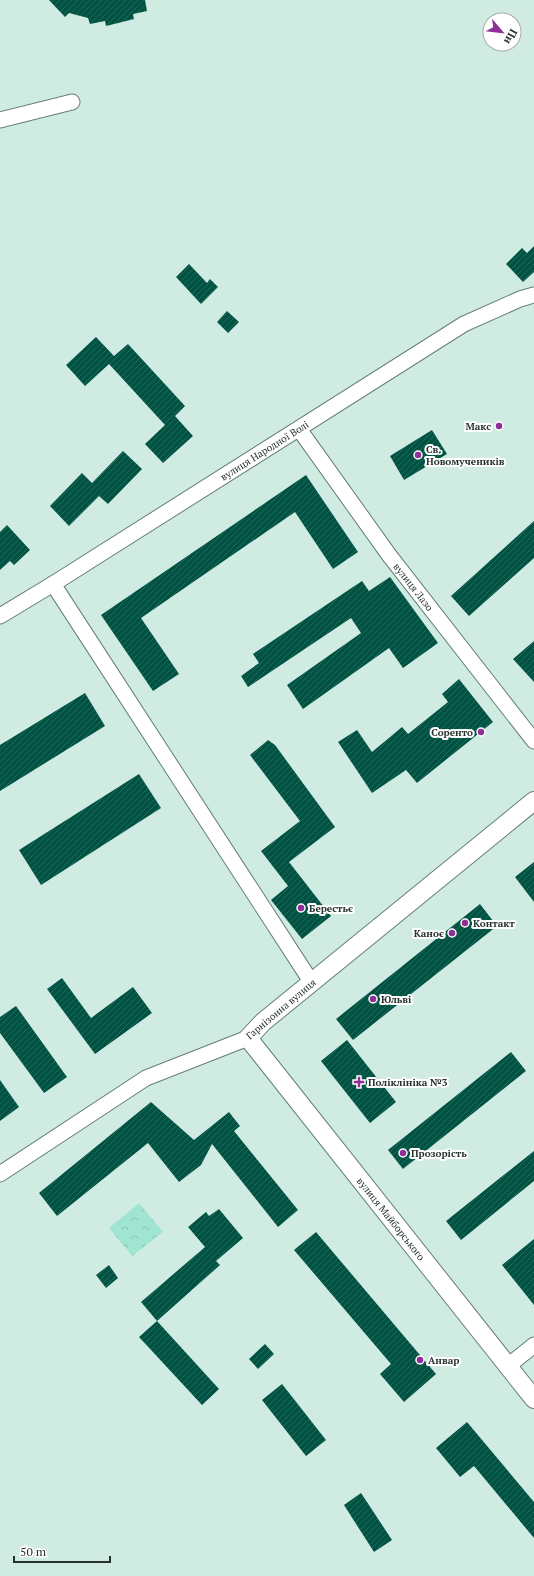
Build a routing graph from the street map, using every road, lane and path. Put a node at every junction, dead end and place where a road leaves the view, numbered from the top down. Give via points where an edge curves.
1 (72, 102) dead end
2 (0, 120) edge
3 (534, 295) edge
4 (298, 429) junction
5 (53, 584) junction
6 (0, 616) edge
7 (534, 741) edge
8 (534, 801) edge
9 (312, 983) junction
10 (248, 1038) junction
11 (0, 1174) edge
12 (534, 1345) edge
13 (508, 1366) junction
14 (534, 1399) edge

1 - 2 street
3 - 4 street, вулиця Народної Волі via 464,324
4 - 5 street, вулиця Народної Волі
4 - 7 street, вулиця Лазо via 388,555
5 - 6 street, вулиця Народної Волі
5 - 9 street
8 - 9 street, Гарнізонна вулиця
9 - 10 street, Гарнізонна вулиця via 263,1022
10 - 11 street, Гарнізонна вулиця via 146,1078
10 - 13 street, вулиця Майборського
12 - 13 street
13 - 14 street, вулиця Майборського

